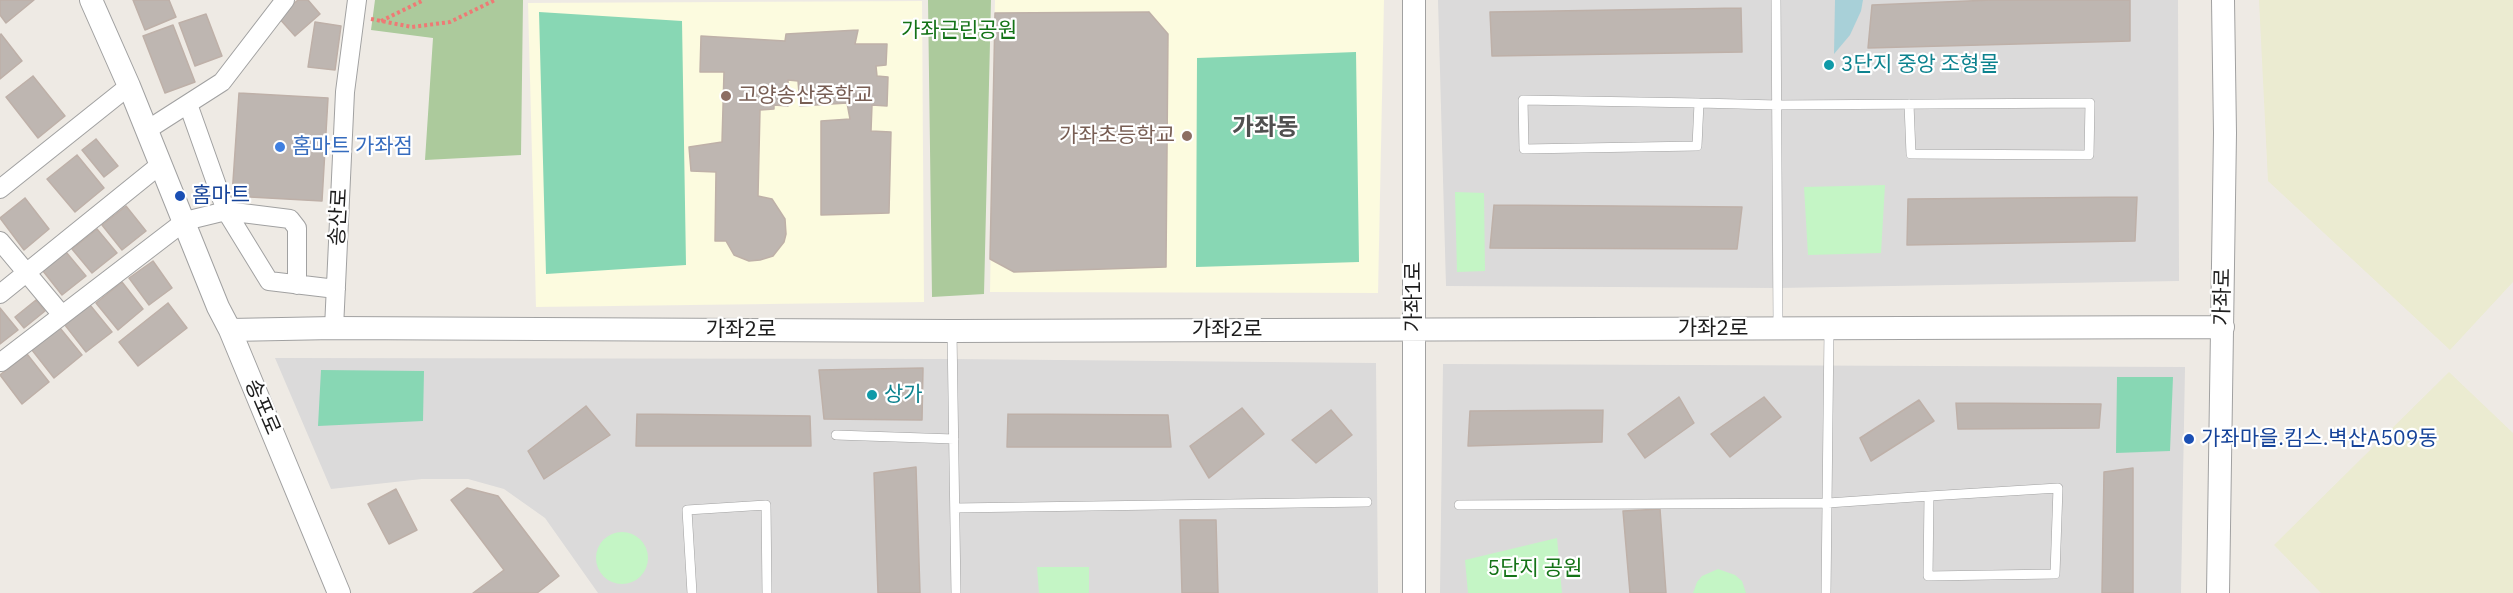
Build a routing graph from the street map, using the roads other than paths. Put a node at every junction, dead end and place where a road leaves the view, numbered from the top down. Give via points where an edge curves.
1 (91, 0) edge
2 (285, 0) edge
3 (357, 0) edge
4 (1414, 0) edge
5 (1776, 0) edge
6 (2223, 0) edge
7 (129, 86) junction
8 (1699, 103) junction
9 (188, 104) junction
10 (1909, 104) junction
11 (1777, 105) junction
12 (147, 130) junction
13 (161, 164) junction
14 (0, 189) edge
15 (226, 211) junction
16 (185, 221) junction
17 (0, 241) edge
18 (26, 273) junction
19 (297, 285) junction
20 (336, 289) junction
21 (0, 294) edge
22 (62, 315) junction
23 (2223, 327) junction
24 (334, 328) junction
25 (1778, 328) junction
26 (1829, 328) junction
27 (1414, 329) junction
28 (230, 330) junction
29 (952, 331) junction
30 (1, 362) edge
31 (836, 435) dead end
32 (954, 439) junction
33 (1929, 496) junction
34 (1367, 502) dead end
35 (1828, 503) junction
36 (1459, 505) dead end
37 (955, 508) junction
38 (2219, 592) edge
39 (339, 593) edge
40 (693, 593) edge
41 (767, 593) edge
42 (956, 593) edge
43 (1414, 593) edge
44 (1826, 593) edge

1 - 7 street, 송포로
2 - 9 street via 222,82
3 - 20 street, 송산로 via 345,92
4 - 27 street, 가좌1로
5 - 11 lane
6 - 23 street, 가좌로
7 - 12 street, 송포로
7 - 14 street
8 - 8 lane via 1523,100 1524,149 1697,146
8 - 11 lane
9 - 12 street
9 - 15 street
10 - 10 lane via 2090,103 2089,155 1911,154
10 - 11 lane
11 - 25 lane
12 - 13 street, 송포로
13 - 16 street, 송포로
13 - 18 street
15 - 16 street
15 - 19 street via 269,281
15 - 19 street via 290,219 297,228
16 - 22 street
16 - 28 street, 송포로
17 - 18 street
18 - 21 street
18 - 22 street
19 - 20 street
20 - 24 street, 송산로
22 - 30 street
23 - 26 street, 가좌2로
23 - 38 street, 가좌로
24 - 28 street, 가좌2로
24 - 29 street, 가좌2로
25 - 26 street, 가좌2로
25 - 27 street, 가좌2로
26 - 35 lane
27 - 29 street, 가좌2로
27 - 43 street, 가좌1로
28 - 39 street, 송포로
29 - 32 lane
31 - 32 lane
32 - 37 lane
33 - 33 lane via 2058,488 2055,574 1928,576
33 - 35 lane
34 - 37 lane
35 - 36 lane
35 - 44 lane
37 - 42 lane
40 - 41 lane via 687,510 765,505

